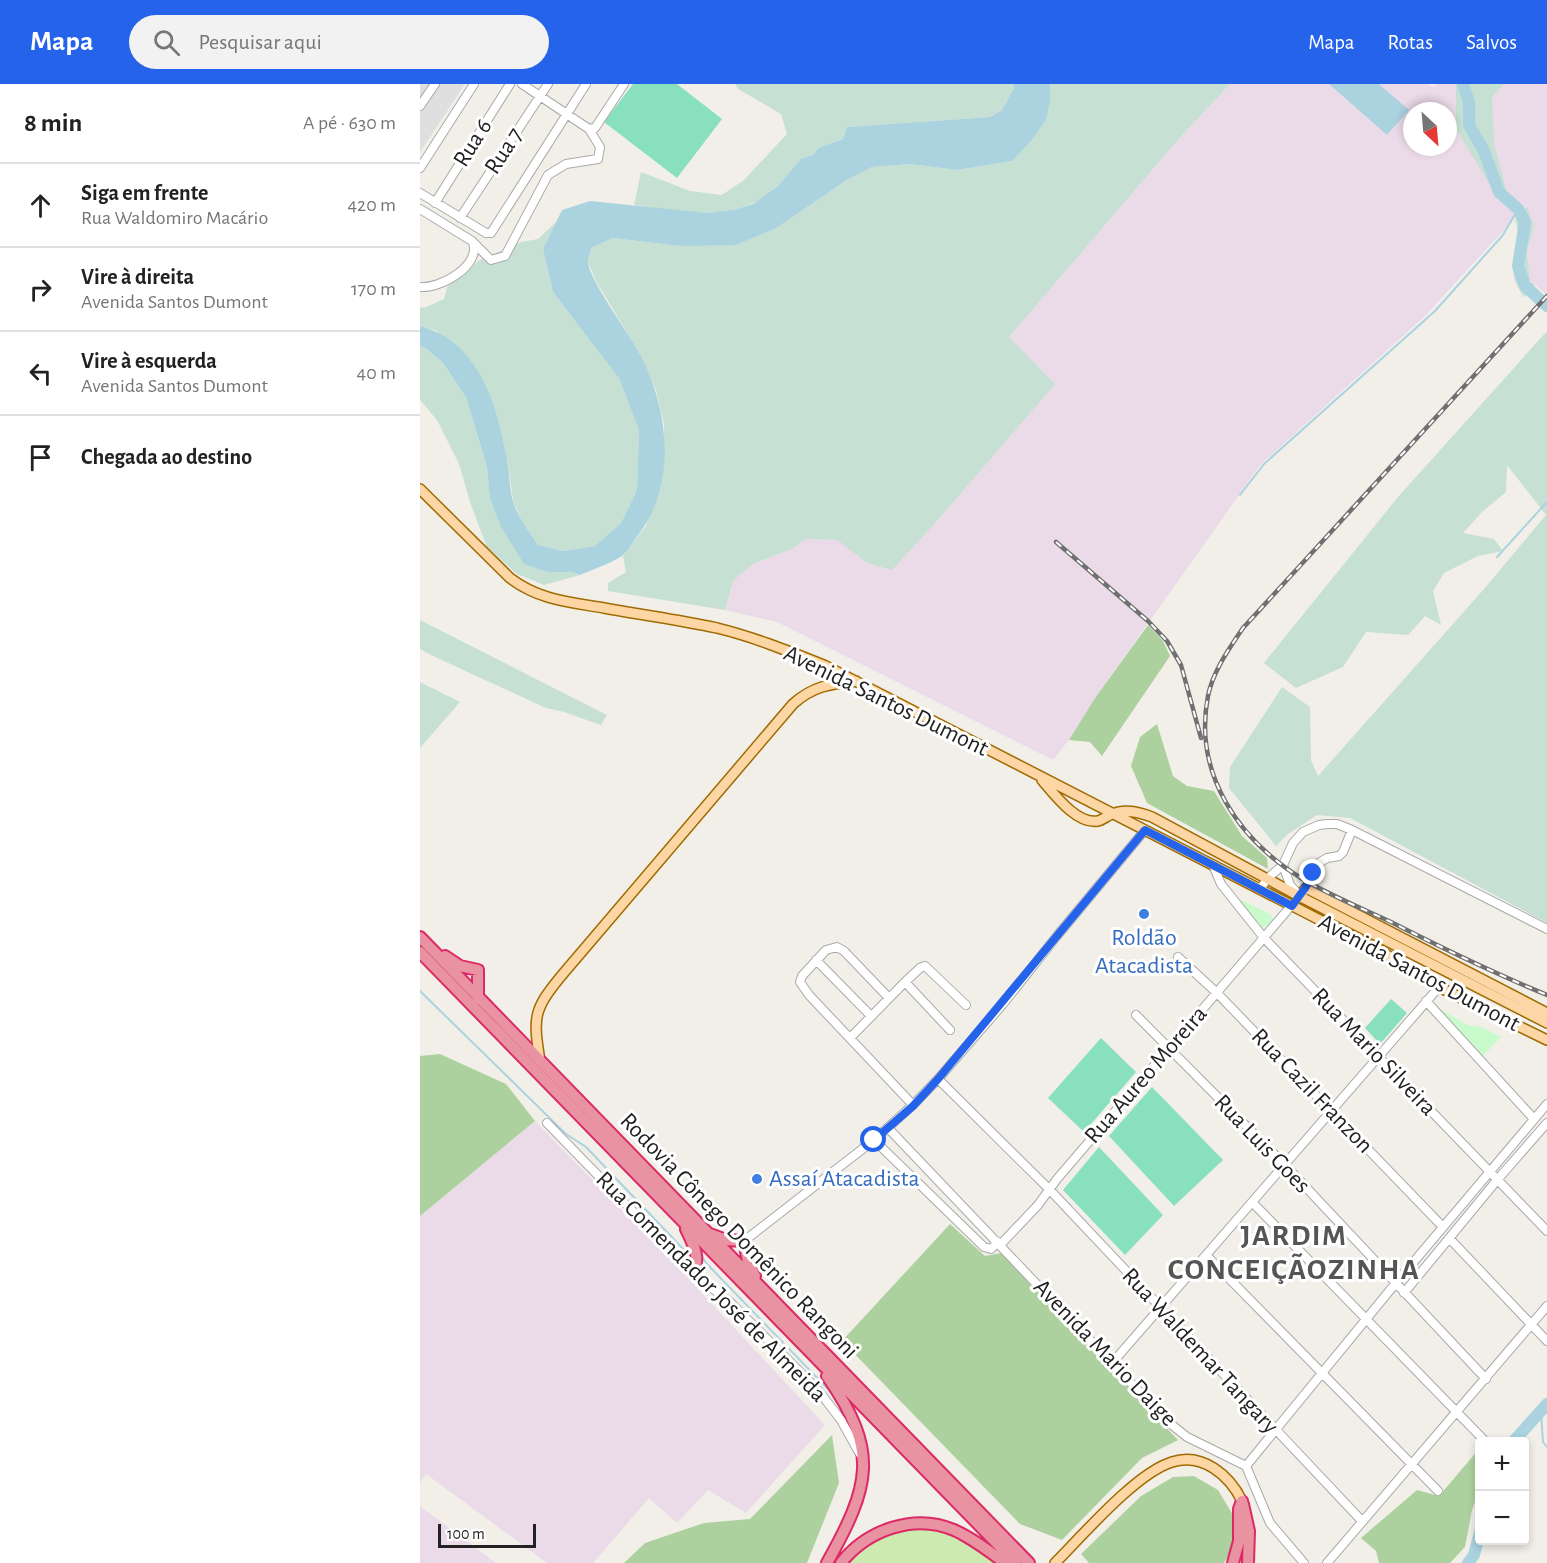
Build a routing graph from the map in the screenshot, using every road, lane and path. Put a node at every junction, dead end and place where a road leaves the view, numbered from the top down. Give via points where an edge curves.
1 (435, 84) edge
2 (474, 84) edge
3 (510, 84) edge
4 (522, 84) edge
5 (548, 84) edge
6 (586, 84) edge
7 (624, 84) edge
8 (540, 96) junction
9 (420, 106) edge
10 (566, 114) junction
11 (589, 129) junction
12 (420, 168) edge
13 (420, 193) edge
14 (435, 202) junction
15 (420, 208) edge
16 (460, 218) junction
17 (472, 241) junction
18 (423, 287) edge
19 (420, 489) edge
20 (856, 681) junction
21 (1038, 776) junction
22 (1113, 813) junction
23 (1145, 830) junction
24 (1352, 830) junction
25 (1213, 865) junction
26 (1283, 865) junction
27 (1268, 878) junction
28 (1260, 889) junction
29 (1302, 892) junction
30 (1292, 906) junction
31 (1547, 929) edge
32 (420, 931) edge
33 (420, 937) edge
34 (1264, 938) junction
35 (420, 952) edge
36 (1178, 957) dead end
37 (816, 960) junction
38 (905, 982) junction
39 (1439, 987) junction
40 (1217, 993) junction
41 (889, 998) junction
42 (478, 999) junction
43 (1426, 1002) junction
44 (966, 1005) dead end
45 (1547, 1013) edge
46 (1136, 1015) dead end
47 (871, 1016) junction
48 (1547, 1023) edge
49 (950, 1030) dead end
50 (850, 1038) junction
51 (1547, 1040) edge
52 (1169, 1048) junction
53 (1378, 1057) junction
54 (540, 1062) junction
55 (938, 1079) junction
56 (1547, 1104) edge
57 (913, 1106) junction
58 (1330, 1111) junction
59 (1534, 1119) junction
60 (547, 1123) dead end
61 (1546, 1125) edge
62 (888, 1128) junction
63 (874, 1140) junction
64 (1284, 1165) junction
65 (928, 1169) junction
66 (1489, 1171) junction
67 (1498, 1179) junction
68 (916, 1180) junction
69 (1049, 1189) junction
70 (955, 1197) junction
71 (1252, 1202) junction
72 (944, 1209) junction
73 (680, 1218) junction
74 (1443, 1227) junction
75 (1547, 1231) edge
76 (707, 1232) junction
77 (1449, 1238) junction
78 (744, 1241) junction
79 (999, 1243) junction
80 (1206, 1255) junction
81 (693, 1273) junction
82 (1395, 1284) junction
83 (764, 1290) junction
84 (1404, 1293) junction
85 (1547, 1306) edge
86 (1160, 1309) junction
87 (1367, 1319) junction
88 (1532, 1325) junction
89 (1547, 1341) edge
90 (812, 1353) junction
91 (1113, 1362) junction
92 (1323, 1374) junction
93 (1486, 1379) junction
94 (1457, 1412) junction
95 (1276, 1431) junction
96 (1482, 1437) edge
97 (863, 1461) junction
98 (1412, 1465) junction
99 (1246, 1466) junction
100 (1438, 1491) dead end
101 (1242, 1501) junction
102 (1362, 1521) junction
103 (827, 1563) edge
104 (841, 1563) edge
105 (1005, 1563) edge
106 (1016, 1563) edge
107 (1029, 1563) edge
108 (1055, 1563) edge
109 (1233, 1563) edge
110 (1248, 1563) edge
111 (1304, 1563) edge
112 (1327, 1563) edge

1 - 9 street
2 - 12 street
3 - 14 street, Rua 6
4 - 8 street
5 - 8 street, Rua 7
6 - 10 street
7 - 11 street via 595,128
8 - 10 street
8 - 16 street, Rua 7
10 - 11 street
10 - 16 street via 494,231 486,233
11 - 17 street via 600,147 600,157 591,162 566,164 548,175 505,256 491,260
13 - 14 street
14 - 16 street
15 - 17 street
17 - 18 street via 474,255 454,278
19 - 20 main road, Avenida Santos Dumont via 526,590 719,629 796,654
20 - 21 main road, Avenida Santos Dumont
20 - 54 main road via 824,684 793,704 562,975 541,1003 535,1020
21 - 22 main road, Avenida Santos Dumont
21 - 22 main road via 1065,806 1086,820 1100,821
22 - 23 main road, Avenida Santos Dumont
22 - 27 main road via 1133,811 1152,817
23 - 25 main road, Avenida Santos Dumont
23 - 55 street
24 - 26 street via 1337,824 1319,825 1303,832
24 - 29 street via 1343,852 1318,863
24 - 31 street
25 - 28 main road, Avenida Santos Dumont
25 - 34 street, Rua Mario Silveira via 1221,884
26 - 27 street
26 - 29 street via 1290,885
27 - 28 street
27 - 29 main road
28 - 30 main road, Avenida Santos Dumont
29 - 30 main road, Avenida Santos Dumont
29 - 45 main road, Avenida Santos Dumont
29 - 48 main road, Avenida Santos Dumont
30 - 34 street, Rua Aureo Moreira
30 - 39 main road, Avenida Santos Dumont via 1384,953
32 - 42 highway via 455,964 478,970
33 - 42 highway, Rodovia Cônego Domênico Rangoni
34 - 40 street, Rua Aureo Moreira
34 - 53 street, Rua Mario Silveira
35 - 73 highway, Rodovia Cônego Domênico Rangoni
36 - 40 street, Rua Cazil Franzon
37 - 41 street via 826,950 837,947
37 - 47 street
37 - 50 street via 800,982
38 - 41 street
38 - 44 street via 925,966
38 - 49 street
39 - 43 street
39 - 51 main road, Avenida Santos Dumont
40 - 52 street, Rua Aureo Moreira
40 - 58 street, Rua Cazil Franzon
41 - 47 street
42 - 54 highway, Rodovia Cônego Domênico Rangoni
43 - 53 street
43 - 59 street
46 - 52 street, Rua Luis Goes
47 - 50 street
50 - 57 street
52 - 64 street, Rua Luis Goes
52 - 69 street, Rua Aureo Moreira
53 - 58 street
53 - 66 street, Rua Mario Silveira
54 - 76 highway, Rodovia Cônego Domênico Rangoni
55 - 57 street
55 - 69 street, Rua Waldemar Tangary
56 - 59 street
57 - 62 street
58 - 64 street
58 - 74 street, Rua Cazil Franzon
59 - 66 street
60 - 81 street, Rua Comendador José de Almeida
61 - 67 street
62 - 63 street
62 - 65 street, Avenida Mario Daige
63 - 68 street
63 - 78 street
64 - 71 street
64 - 82 street, Rua Luis Goes
65 - 68 street
65 - 70 street, Avenida Mario Daige
66 - 67 street, Rua Mario Silveira
66 - 74 street
67 - 75 street, Rua Mario Silveira
67 - 77 street
68 - 72 street
69 - 79 street, Rua Aureo Moreira
69 - 86 street, Rua Waldemar Tangary
70 - 72 street
70 - 79 street, Avenida Mario Daige
71 - 80 street
71 - 87 street
72 - 79 street via 984,1247 991,1249
73 - 81 highway via 696,1250
73 - 90 highway, Rodovia Cônego Domênico Rangoni
74 - 82 street
76 - 78 highway via 726,1240
76 - 83 highway, Rodovia Cônego Domênico Rangoni
77 - 84 street
77 - 88 street
78 - 83 highway via 748,1262
79 - 91 street, Avenida Mario Daige
80 - 86 street
80 - 92 street
81 - 97 street, Rua Comendador José de Almeida via 730,1302 818,1390 842,1420
82 - 84 street, Rua Luis Goes
82 - 87 street
83 - 107 highway, Rodovia Cônego Domênico Rangoni
84 - 93 street, Rua Luis Goes
85 - 88 street
86 - 91 street
86 - 95 street, Rua Waldemar Tangary
87 - 92 street
87 - 94 street
88 - 89 street
88 - 93 street
90 - 97 highway via 850,1412
90 - 106 highway, Rodovia Cônego Domênico Rangoni
91 - 99 street, Avenida Mario Daige via 1180,1433
92 - 95 street
92 - 98 street
93 - 94 street
94 - 96 street
94 - 98 street
95 - 99 street
95 - 102 street, Rua Waldemar Tangary
97 - 103 highway via 857,1504
98 - 100 street
98 - 102 street
99 - 111 street via 1270,1523
101 - 108 main road via 1234,1485 1205,1464 1172,1462 1121,1498
101 - 109 highway
101 - 110 highway via 1249,1531
102 - 112 street
104 - 105 highway via 878,1533 925,1523 954,1530

